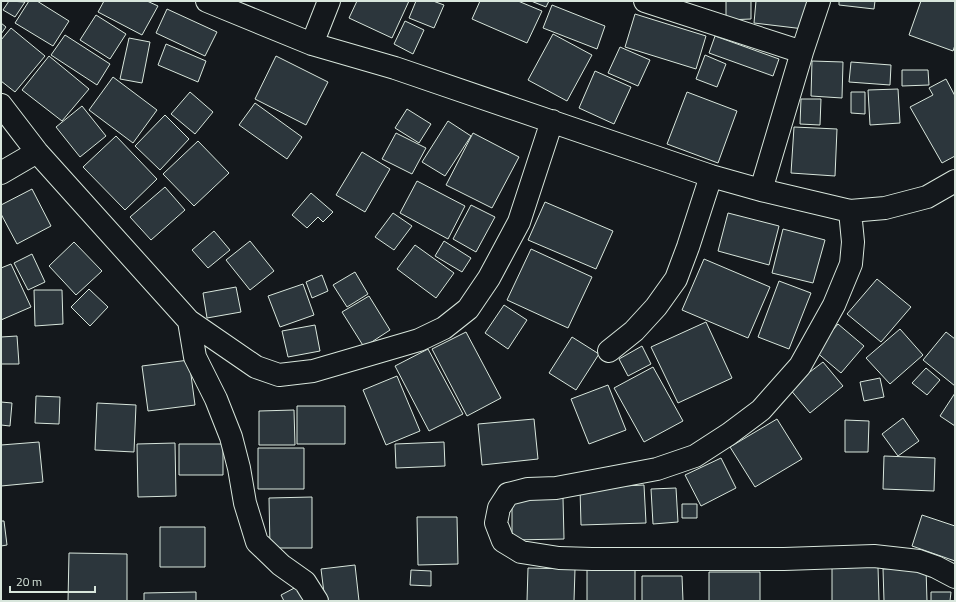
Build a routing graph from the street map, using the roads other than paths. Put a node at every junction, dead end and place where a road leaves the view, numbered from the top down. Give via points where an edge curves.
1 (207, 1) edge
2 (328, 1) edge
3 (645, 1) edge
4 (819, 1) edge
5 (312, 44) junction
6 (802, 52) junction
7 (1, 105) edge
8 (552, 121) junction
9 (37, 152) junction
10 (1, 173) edge
11 (711, 176) junction
12 (955, 181) edge
13 (761, 190) junction
14 (850, 211) junction
15 (190, 321) junction
16 (609, 351) dead end
17 (955, 577) edge
18 (317, 601) edge

1 - 5 street
2 - 5 street
3 - 6 street
4 - 6 street
5 - 8 street via 395,68
6 - 13 street
7 - 9 street
8 - 11 street
8 - 15 street via 519,222 489,278 468,309 444,328 419,340 313,372 279,375 256,367
9 - 10 street
9 - 15 street
11 - 13 street
11 - 16 street via 676,279 656,307 634,331
12 - 14 street via 927,197 885,208
13 - 14 street
14 - 17 street via 853,242 850,264 834,305 800,366 761,410 695,456 657,469 556,488 528,489 508,494 499,508 496,523 503,541 521,552 559,558 784,559 874,556 919,561
15 - 18 street via 195,357 216,399 231,438 245,504 257,542 305,582

